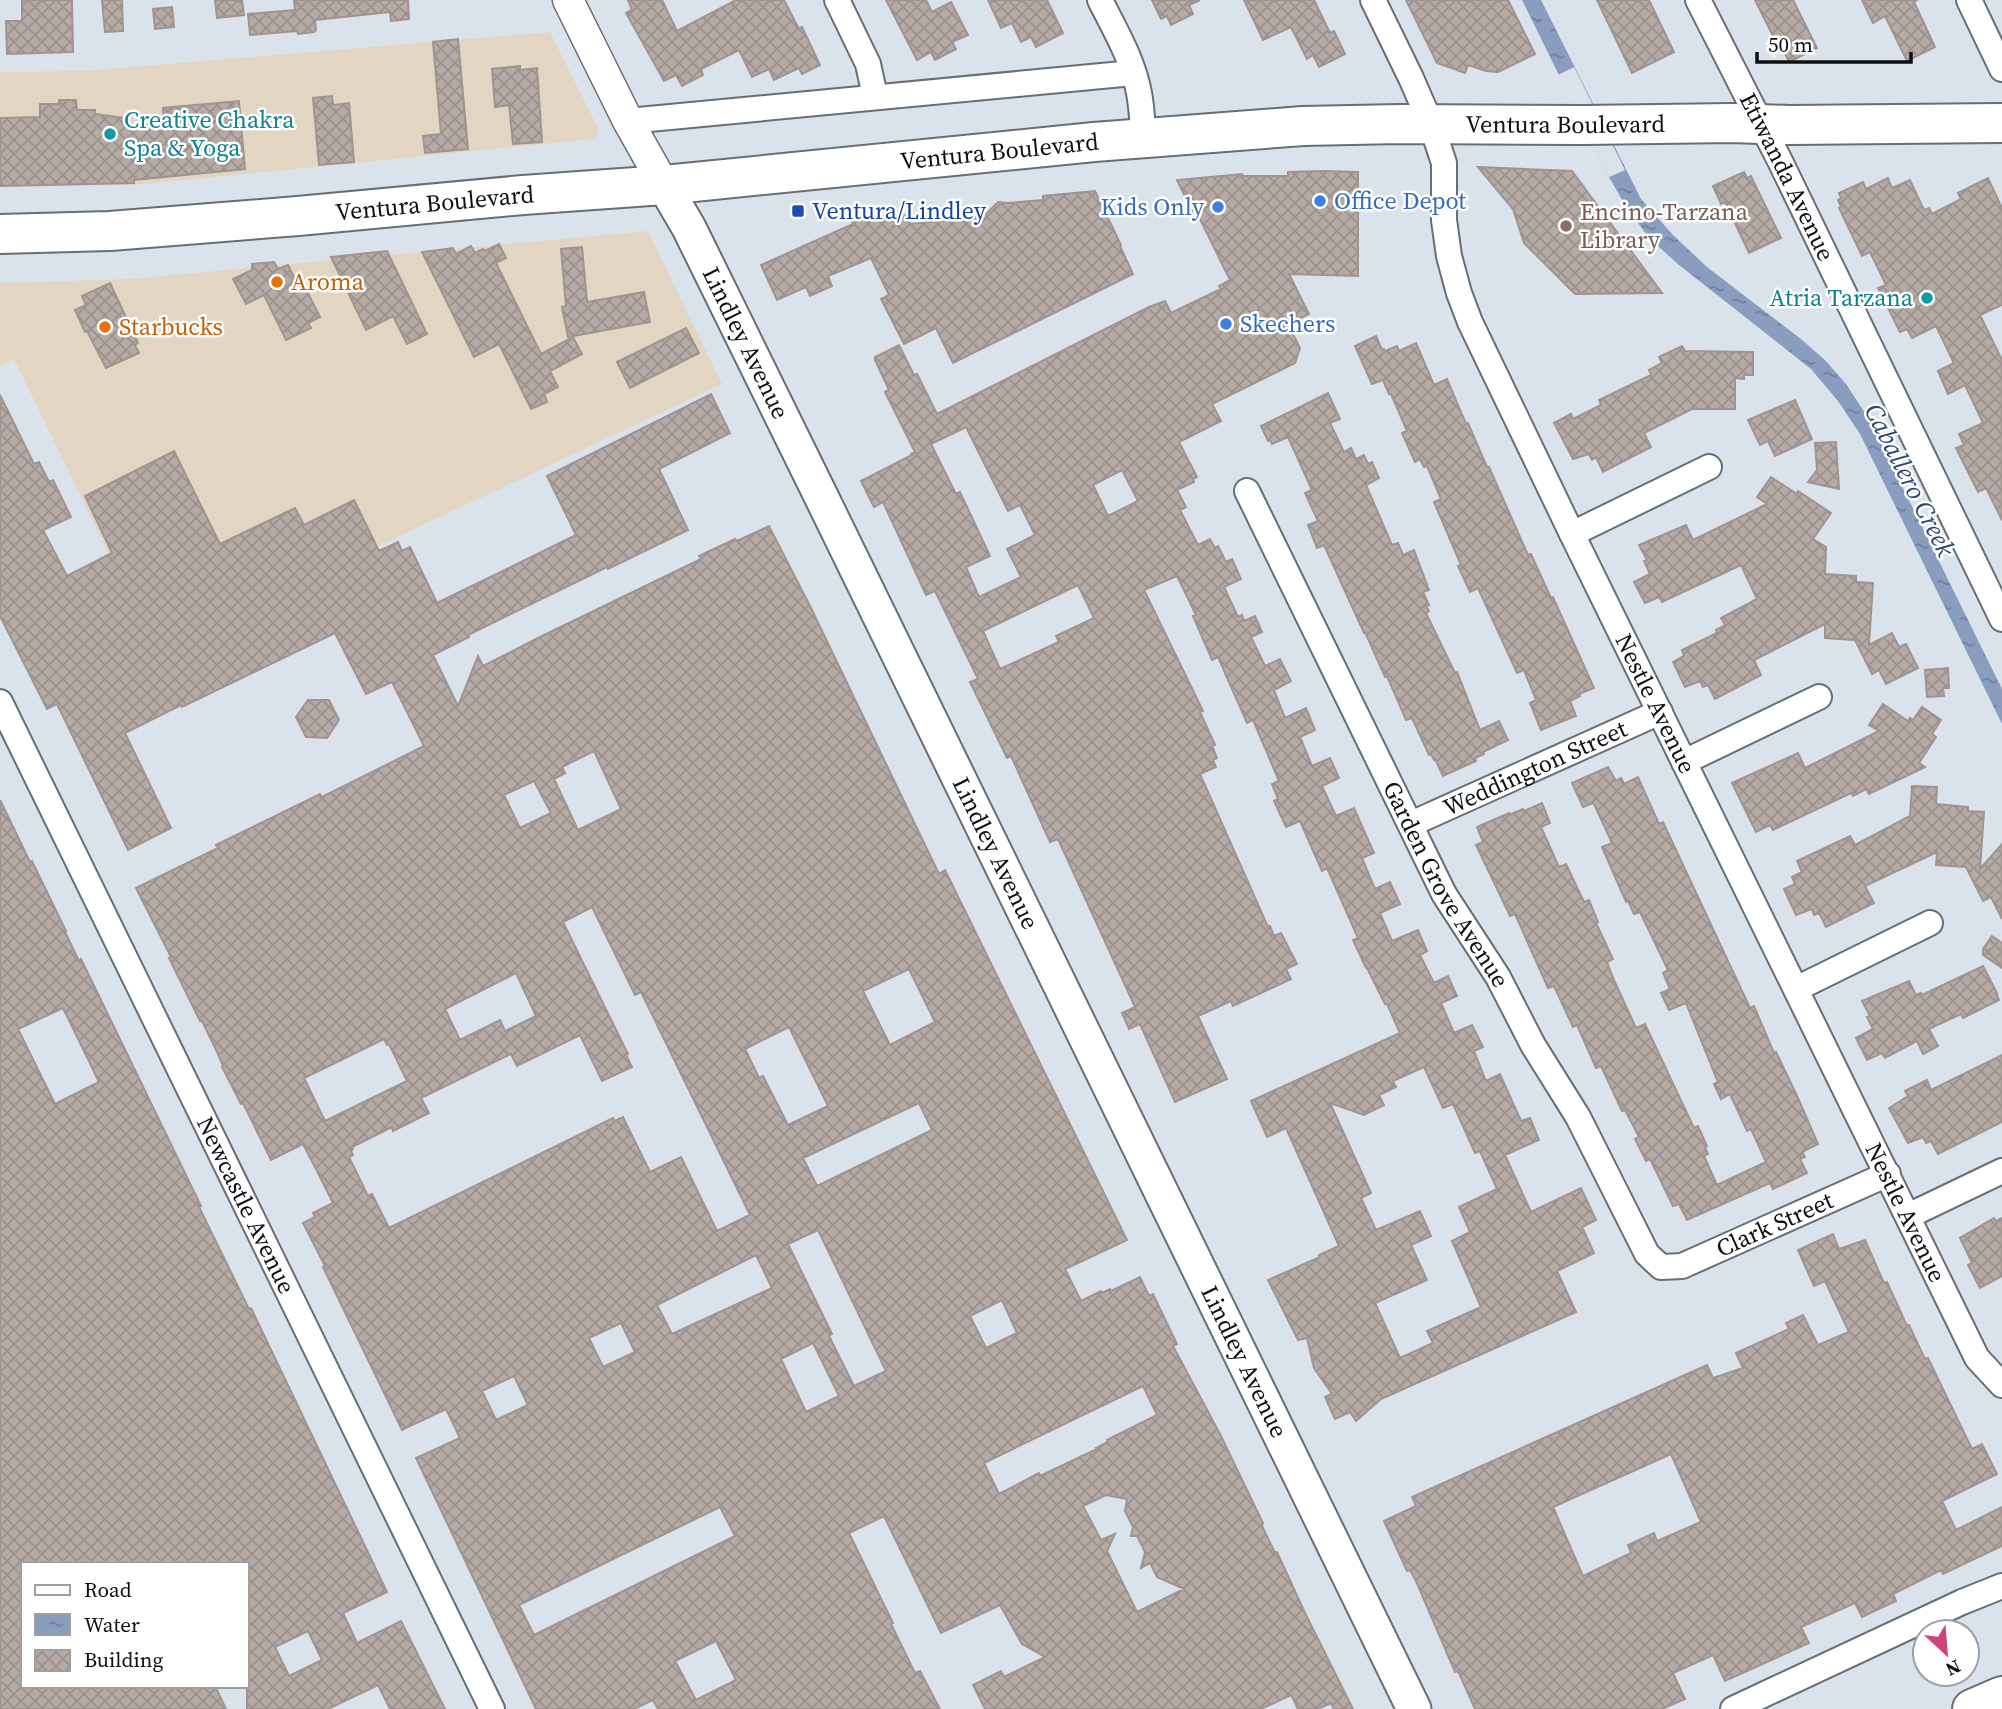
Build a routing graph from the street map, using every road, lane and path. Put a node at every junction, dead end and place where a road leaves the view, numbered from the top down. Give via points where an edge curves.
1 (568, 0) edge
2 (836, 0) edge
3 (1100, 0) edge
4 (1373, 0) edge
5 (1699, 0) edge
6 (1969, 0) edge
7 (2002, 69) edge
8 (1133, 73) junction
9 (875, 96) junction
10 (628, 121) junction
11 (2002, 122) edge
12 (1759, 123) junction
13 (1431, 124) junction
14 (1144, 138) junction
15 (664, 185) junction
16 (0, 234) edge
17 (1709, 467) dead end
18 (1247, 491) dead end
19 (1572, 534) junction
20 (2002, 619) edge
21 (1819, 697) dead end
22 (0, 702) edge
23 (1660, 712) junction
24 (1684, 762) junction
25 (1410, 824) junction
26 (1930, 923) dead end
27 (1797, 989) junction
28 (2002, 1171) edge
29 (1888, 1174) junction
30 (1908, 1216) junction
31 (1661, 1267) joint
32 (2002, 1385) edge
33 (2002, 1586) edge
34 (492, 1709) edge
35 (1414, 1709) edge
36 (1733, 1709) edge

1 - 10 street, Lindley Avenue
2 - 9 street via 868,64
3 - 8 street
4 - 13 street, Nestle Avenue
5 - 12 street, Etiwanda Avenue
6 - 7 street
8 - 9 street
8 - 14 street
9 - 10 street
10 - 15 street, Lindley Avenue
11 - 12 main road, Ventura Boulevard
12 - 13 main road, Ventura Boulevard
12 - 20 street, Etiwanda Avenue
13 - 14 main road, Ventura Boulevard
13 - 19 street, Nestle Avenue via 1444,163 1444,220 1459,293
14 - 15 main road, Ventura Boulevard
15 - 16 main road, Ventura Boulevard via 110,231
15 - 35 main road, Lindley Avenue
17 - 19 street
18 - 25 street, Garden Grove Avenue
19 - 23 street, Nestle Avenue
21 - 24 street
22 - 34 street, Newcastle Avenue
23 - 24 street, Nestle Avenue
23 - 25 street, Weddington Street
24 - 27 street, Nestle Avenue
25 - 31 street, Garden Grove Avenue via 1444,894 1499,977 1533,1045 1578,1117 1647,1254
26 - 27 street
27 - 29 street, Nestle Avenue
28 - 30 street
29 - 30 street, Nestle Avenue
29 - 31 street, Clark Street via 1682,1266
30 - 32 street, Nestle Avenue via 1978,1358
33 - 36 street

